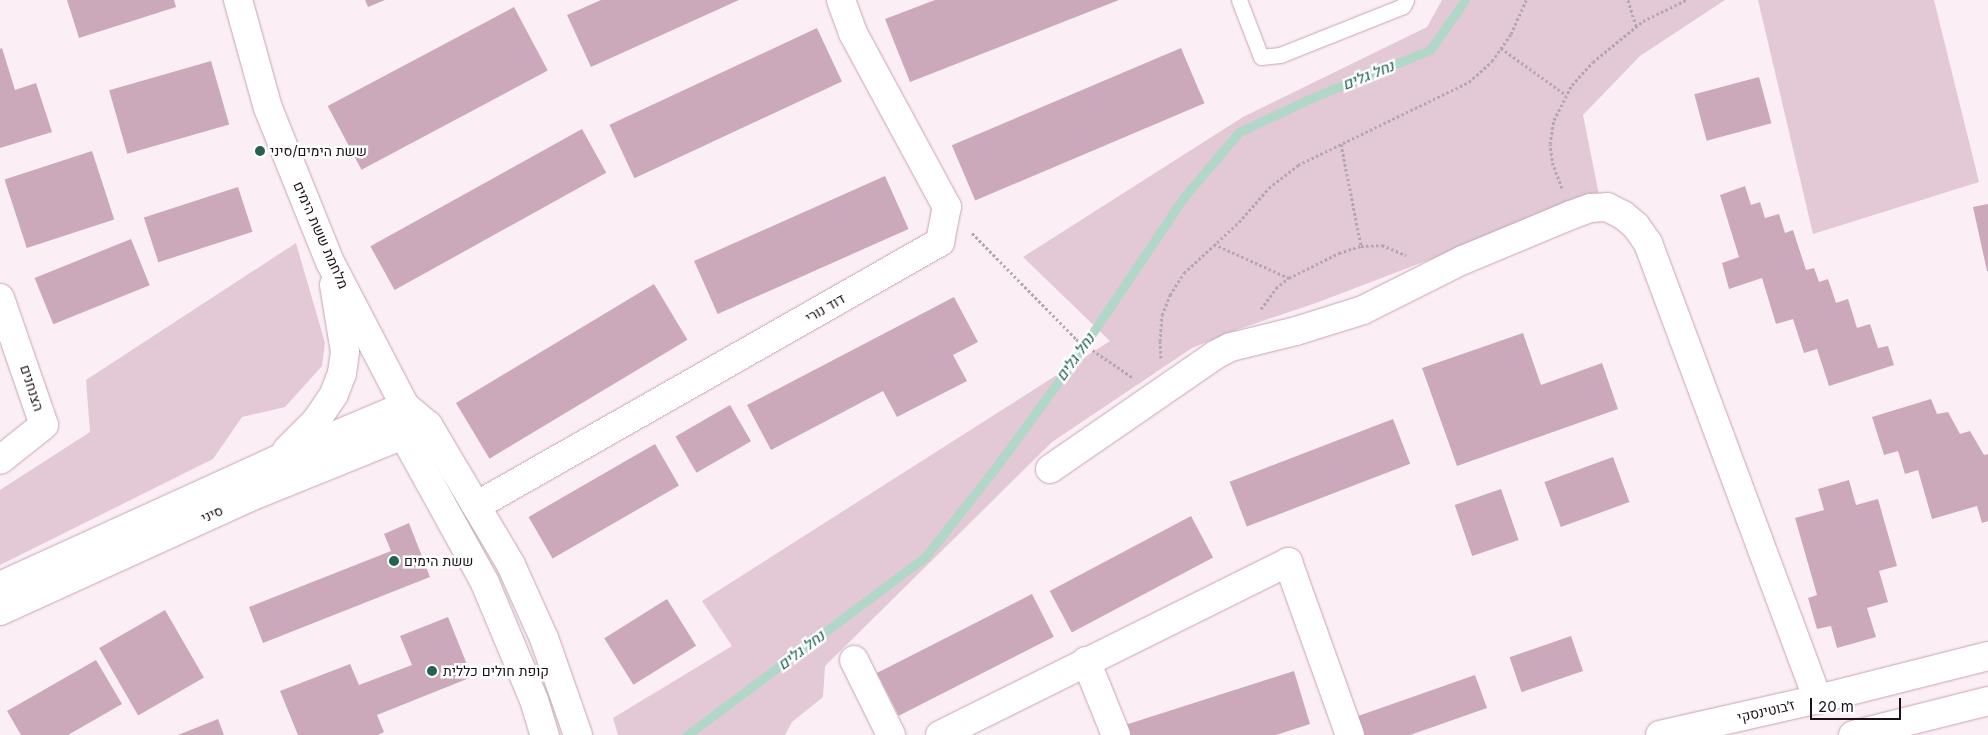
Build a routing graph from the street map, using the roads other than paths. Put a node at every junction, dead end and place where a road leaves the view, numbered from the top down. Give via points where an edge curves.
1 (238, 0) edge
2 (841, 0) edge
3 (1239, 0) edge
4 (1406, 0) edge
5 (330, 262) junction
6 (0, 298) edge
7 (405, 406) junction
8 (428, 425) junction
9 (404, 436) junction
10 (0, 460) edge
11 (277, 460) junction
12 (1050, 469) dead end
13 (476, 506) junction
14 (0, 586) edge
15 (0, 611) edge
16 (1988, 656) edge
17 (854, 660) dead end
18 (1086, 662) junction
19 (1818, 699) junction
20 (1988, 701) edge
21 (545, 735) edge
22 (578, 735) edge
23 (891, 735) edge
24 (940, 735) edge
25 (1116, 735) edge
26 (1350, 735) edge
27 (1660, 735) edge
28 (1853, 735) edge

1 - 5 street, מלחמת ששת הימים via 268,108
2 - 13 street, דוד נורי via 853,33 947,207 940,242
3 - 4 lane via 1261,57 1280,55 1403,6
5 - 7 street, מלחמת ששת הימים
5 - 11 street via 345,352 342,373 334,394 316,421
6 - 10 street, הצנחנים via 44,425
7 - 8 street, מלחמת ששת הימים
7 - 9 street, מלחמת ששת הימים
7 - 11 street, סיני
8 - 9 street, סיני
8 - 13 street, מלחמת ששת הימים
9 - 15 street, סיני via 250,497
9 - 21 street via 485,582 534,700
11 - 14 street, סיני
12 - 19 street via 1231,347 1362,310 1437,272 1571,215 1590,208 1607,207 1636,226 1648,243
13 - 22 street, מלחמת ששת הימים via 520,583 544,638
16 - 19 street, ז׳בוטינסקי
17 - 23 street
18 - 24 street
18 - 25 street
18 - 26 street via 1288,562
19 - 27 street, ז׳בוטינסקי
20 - 28 street

